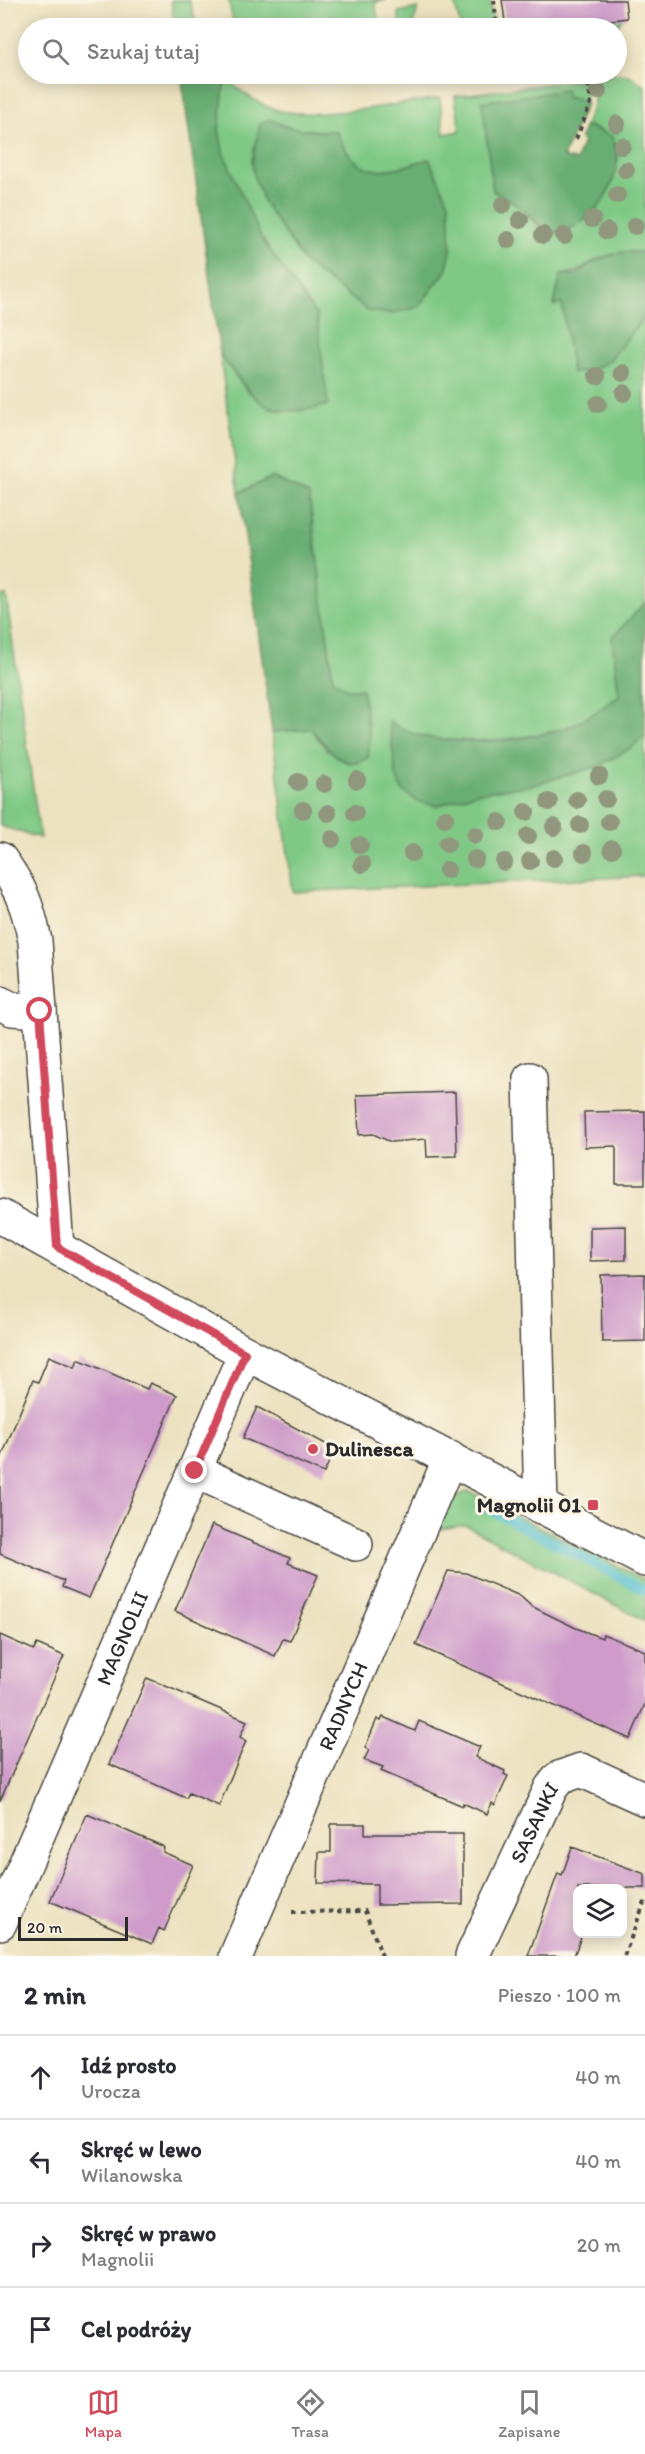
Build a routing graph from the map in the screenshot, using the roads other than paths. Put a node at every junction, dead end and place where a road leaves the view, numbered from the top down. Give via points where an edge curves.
1 (0, 859) edge
2 (0, 1003) edge
3 (40, 1011) junction
4 (530, 1079) dead end
5 (0, 1216) edge
6 (57, 1247) junction
7 (245, 1353) junction
8 (450, 1458) junction
9 (195, 1471) junction
10 (541, 1507) junction
11 (356, 1544) dead end
12 (645, 1560) edge
13 (645, 1799) edge
14 (0, 1923) edge
15 (236, 1956) edge
16 (472, 1956) edge

1 - 3 street via 19,885 28,907 35,941
2 - 3 street via 12,1009
3 - 6 street
4 - 10 street
5 - 6 street
6 - 7 street
7 - 8 street
7 - 9 street, MAGNOLII
8 - 10 street
8 - 15 street, RADNYCH
9 - 11 street
9 - 14 street, MAGNOLII
10 - 12 street
13 - 16 street, SASANKI via 581,1770 559,1778 550,1788

